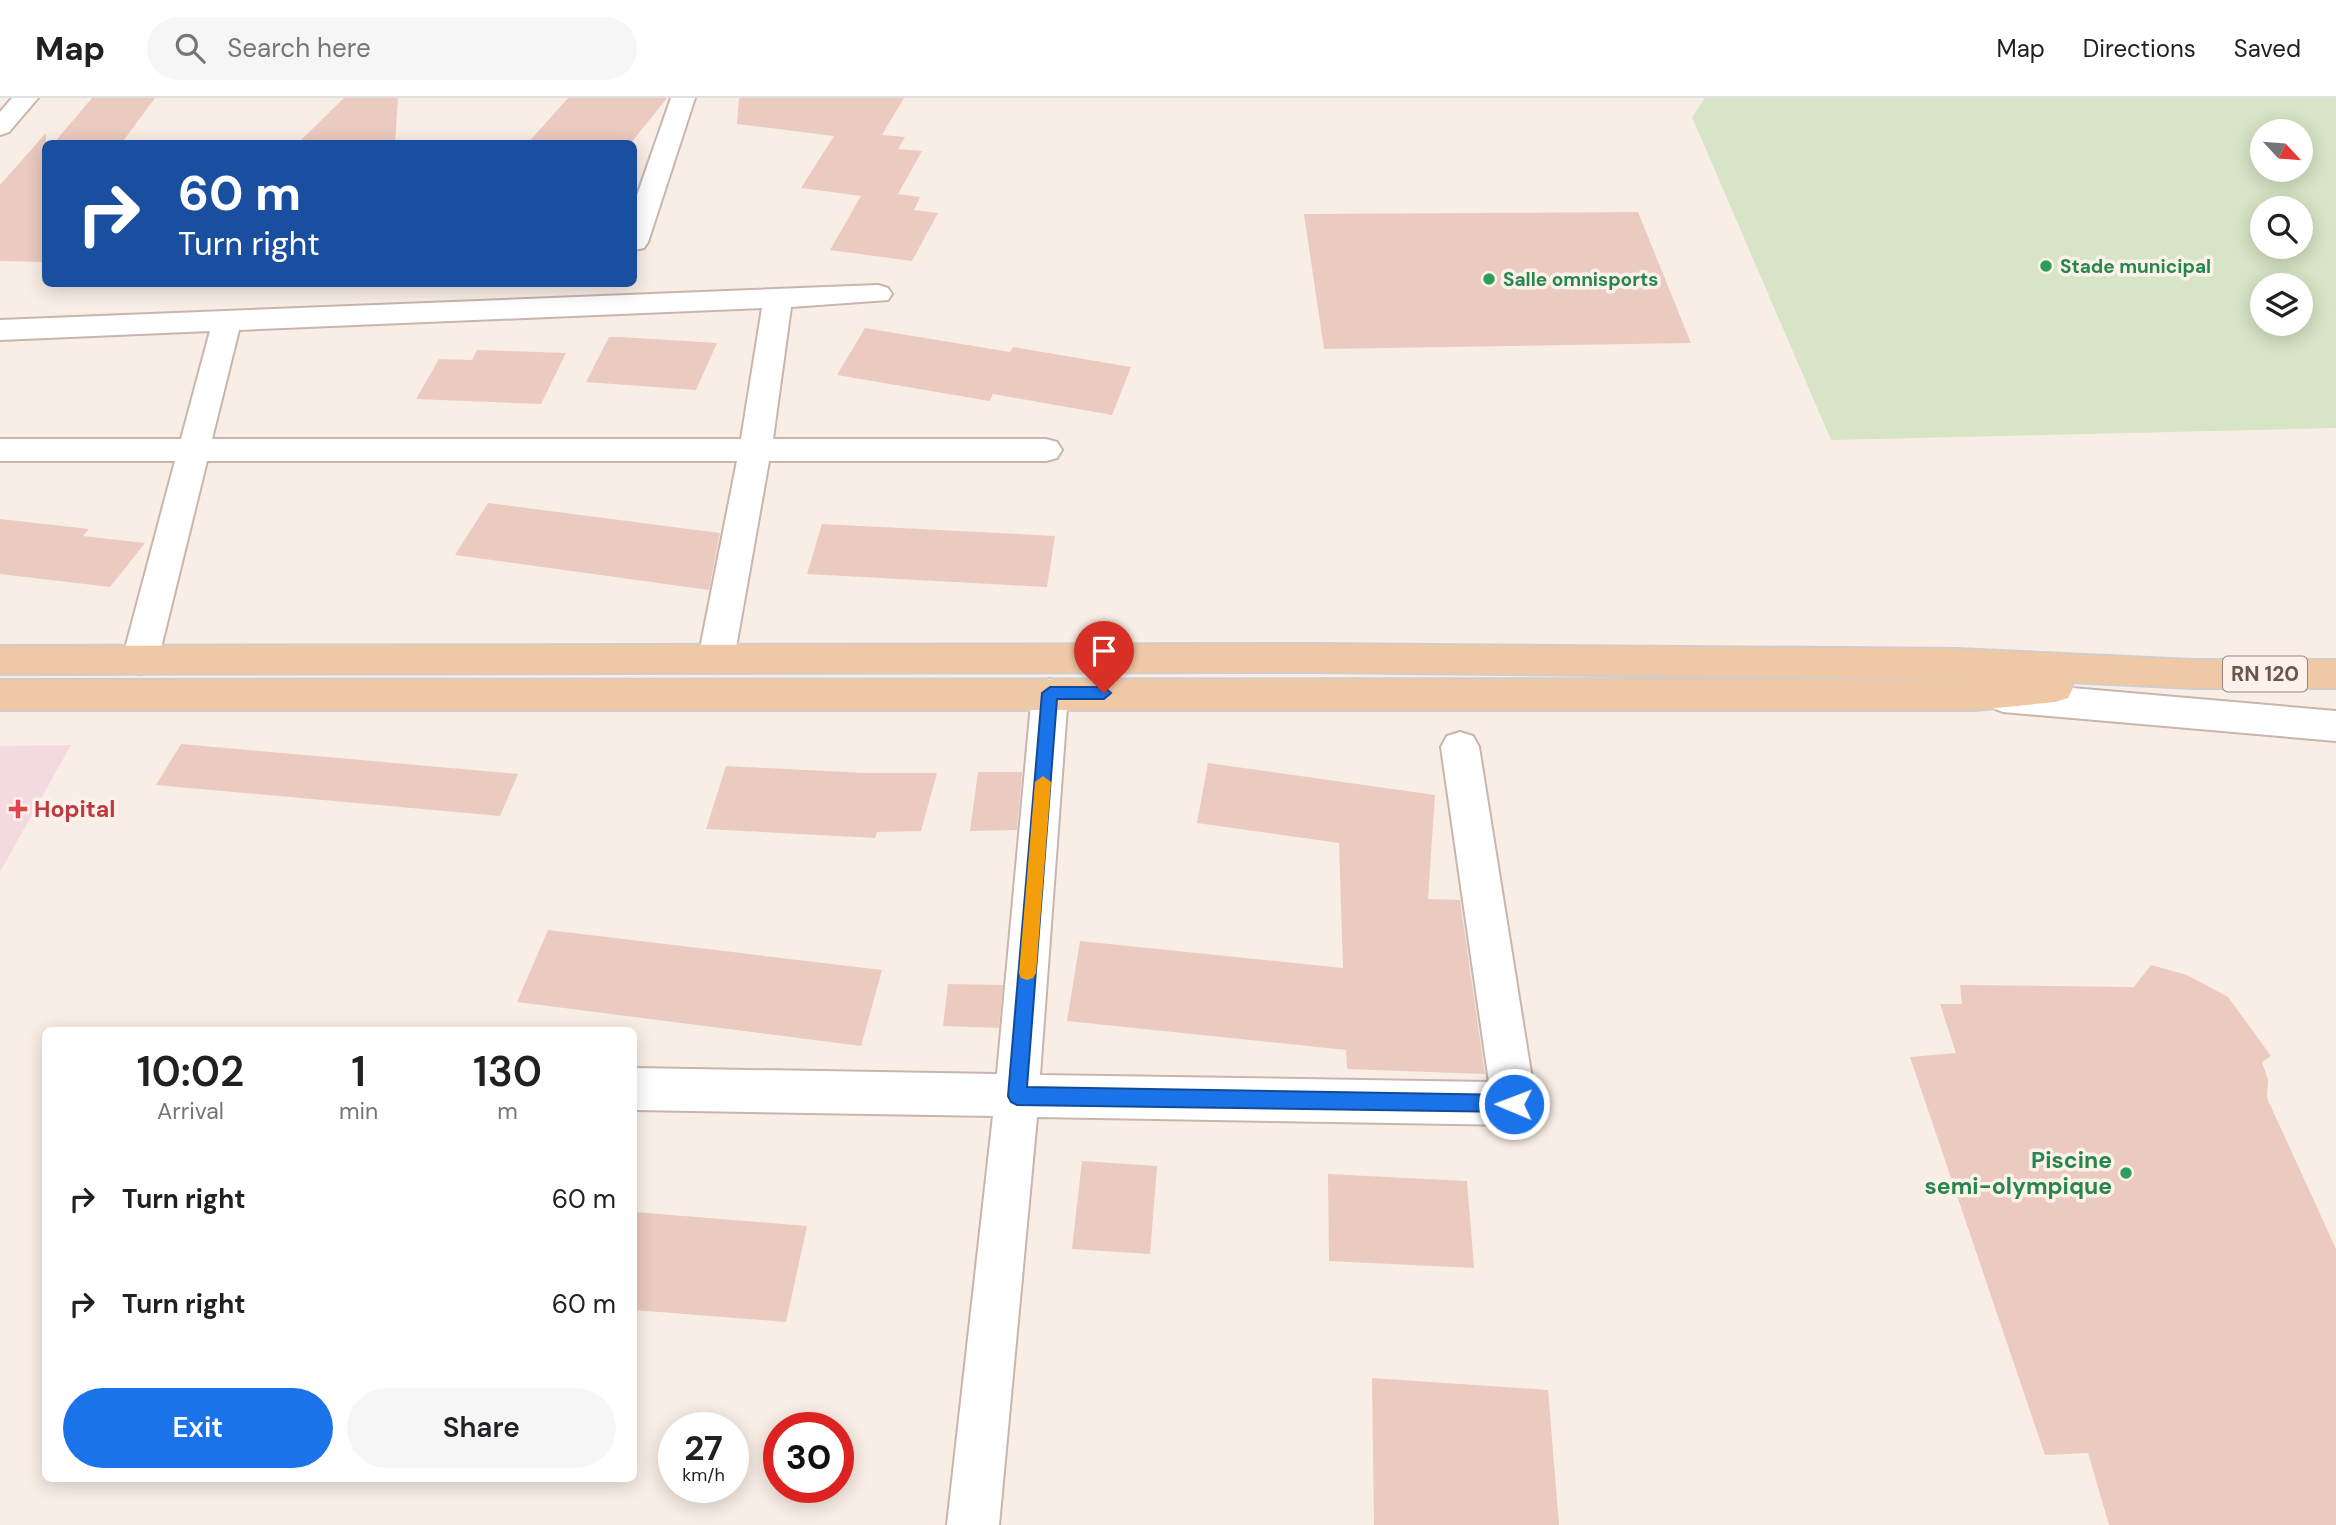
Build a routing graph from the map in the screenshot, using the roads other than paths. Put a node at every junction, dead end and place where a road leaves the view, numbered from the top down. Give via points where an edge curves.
1 (683, 98) edge
2 (15, 104) edge
3 (0, 127) edge
4 (637, 233) edge
5 (615, 294) edge
6 (878, 294) dead end
7 (778, 298) junction
8 (227, 321) junction
9 (0, 330) edge
10 (0, 450) edge
11 (1046, 450) dead end
12 (191, 451) junction
13 (755, 451) junction
14 (716, 659) junction
15 (0, 660) edge
16 (140, 660) junction
17 (2193, 674) junction
18 (2336, 674) edge
19 (1050, 693) junction
20 (0, 695) edge
21 (1976, 695) junction
22 (2336, 726) edge
23 (1460, 747) dead end
24 (637, 1090) edge
25 (1017, 1096) junction
26 (973, 1525) edge

1 - 4 street
2 - 3 street
5 - 7 street
5 - 8 street
6 - 7 street
7 - 13 street
8 - 9 street
8 - 12 street
10 - 12 street
11 - 13 street
12 - 13 street
12 - 16 street
13 - 14 street
14 - 16 main road
14 - 17 main road via 1957,663
15 - 16 main road
17 - 18 main road, RN 120
17 - 21 main road, RN 120
19 - 20 main road, RN 120
19 - 21 main road, RN 120
19 - 25 street
21 - 22 street
23 - 25 street via 1514,1104
24 - 25 street
25 - 26 street

